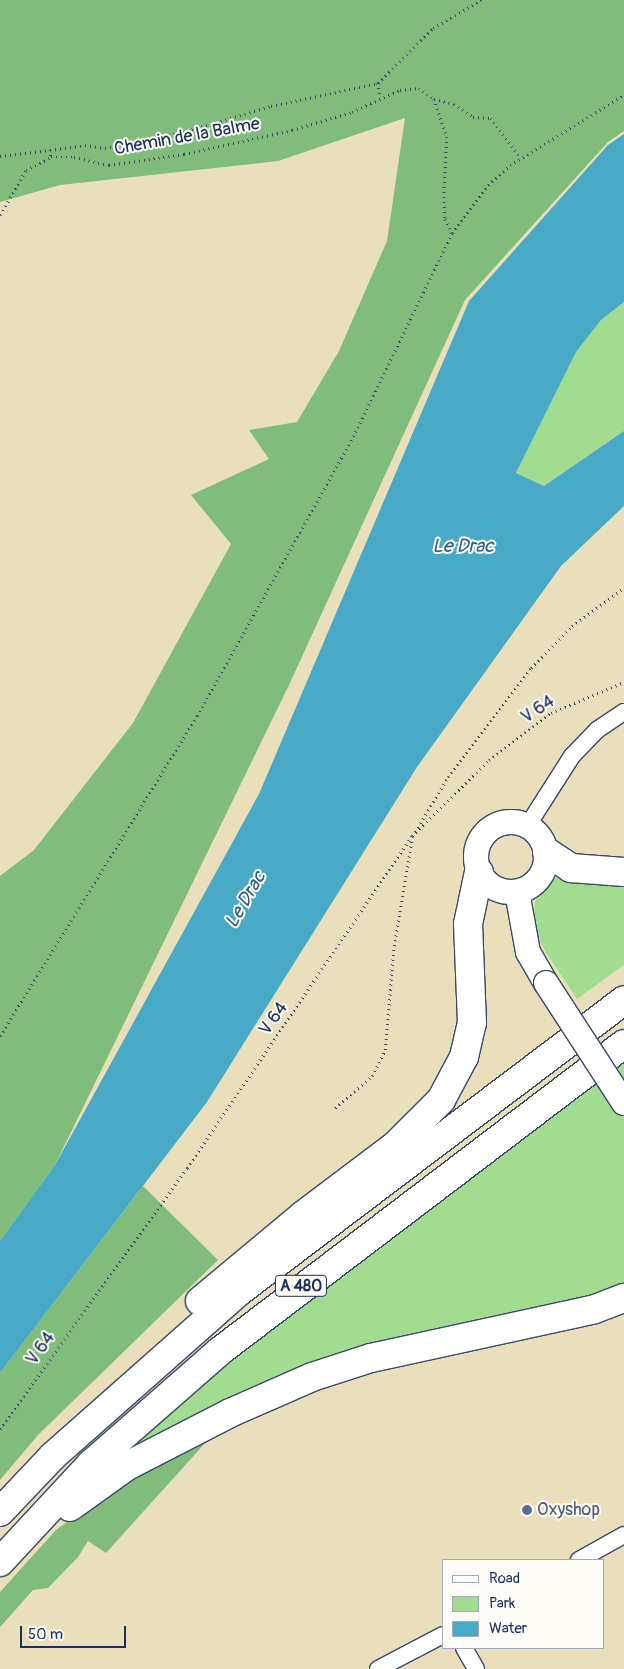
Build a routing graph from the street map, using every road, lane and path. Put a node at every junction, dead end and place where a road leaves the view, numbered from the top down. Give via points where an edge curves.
1 (481, 0) edge
2 (378, 83) junction
3 (624, 95) edge
4 (380, 96) junction
5 (434, 99) junction
6 (50, 150) junction
7 (0, 156) edge
8 (51, 157) junction
9 (521, 158) junction
10 (0, 215) edge
11 (452, 233) junction
12 (624, 588) edge
13 (624, 682) edge
14 (624, 712) edge
15 (528, 825) junction
16 (412, 836) junction
17 (547, 852) junction
18 (479, 872) junction
19 (624, 872) edge
20 (517, 892) junction
21 (624, 1000) edge
22 (0, 1036) edge
23 (624, 1044) edge
24 (624, 1104) edge
25 (335, 1108) dead end
26 (624, 1298) edge
27 (0, 1430) edge
28 (53, 1456) junction
29 (0, 1512) edge
30 (624, 1536) edge
31 (581, 1559) edge
32 (2, 1560) edge
33 (442, 1636) edge
34 (465, 1649) edge
35 (378, 1669) edge
36 (476, 1669) edge

1 - 2 path via 433,28
2 - 4 path
2 - 6 path via 271,106 187,131 104,148 85,145
3 - 9 path
4 - 5 path, Chemin de la Balme via 418,88
4 - 8 path, Chemin de la Balme via 352,112 309,125 184,154 109,165
5 - 9 path via 454,104 473,117 491,118
5 - 11 path via 447,137 445,219
6 - 7 path
6 - 8 path
8 - 10 path via 26,170
9 - 11 path via 488,185
11 - 22 path via 351,441 197,716
12 - 16 path via 572,626 510,693 448,777
13 - 16 path, V 64 via 552,713 489,760
14 - 15 street via 597,730 572,756
15 - 17 main road via 541,836
15 - 18 main road via 506,821 487,831 476,850
16 - 25 path via 394,946 385,1050 372,1076
16 - 27 path, V 64 via 187,1168
17 - 19 highway via 571,868
17 - 20 main road via 540,878
18 - 20 main road via 495,888
18 - 28 highway via 468,924 472,1023 464,1057 441,1100 396,1145 264,1246 189,1310 70,1424
20 - 24 main road, bridge via 528,952
21 - 28 highway, A 480 via 237,1294
23 - 32 highway, A 480 via 226,1345 91,1464
26 - 32 highway via 595,1309 370,1358 280,1390 106,1479 33,1540
28 - 29 highway, A 480
30 - 31 street
33 - 35 street
34 - 36 street

